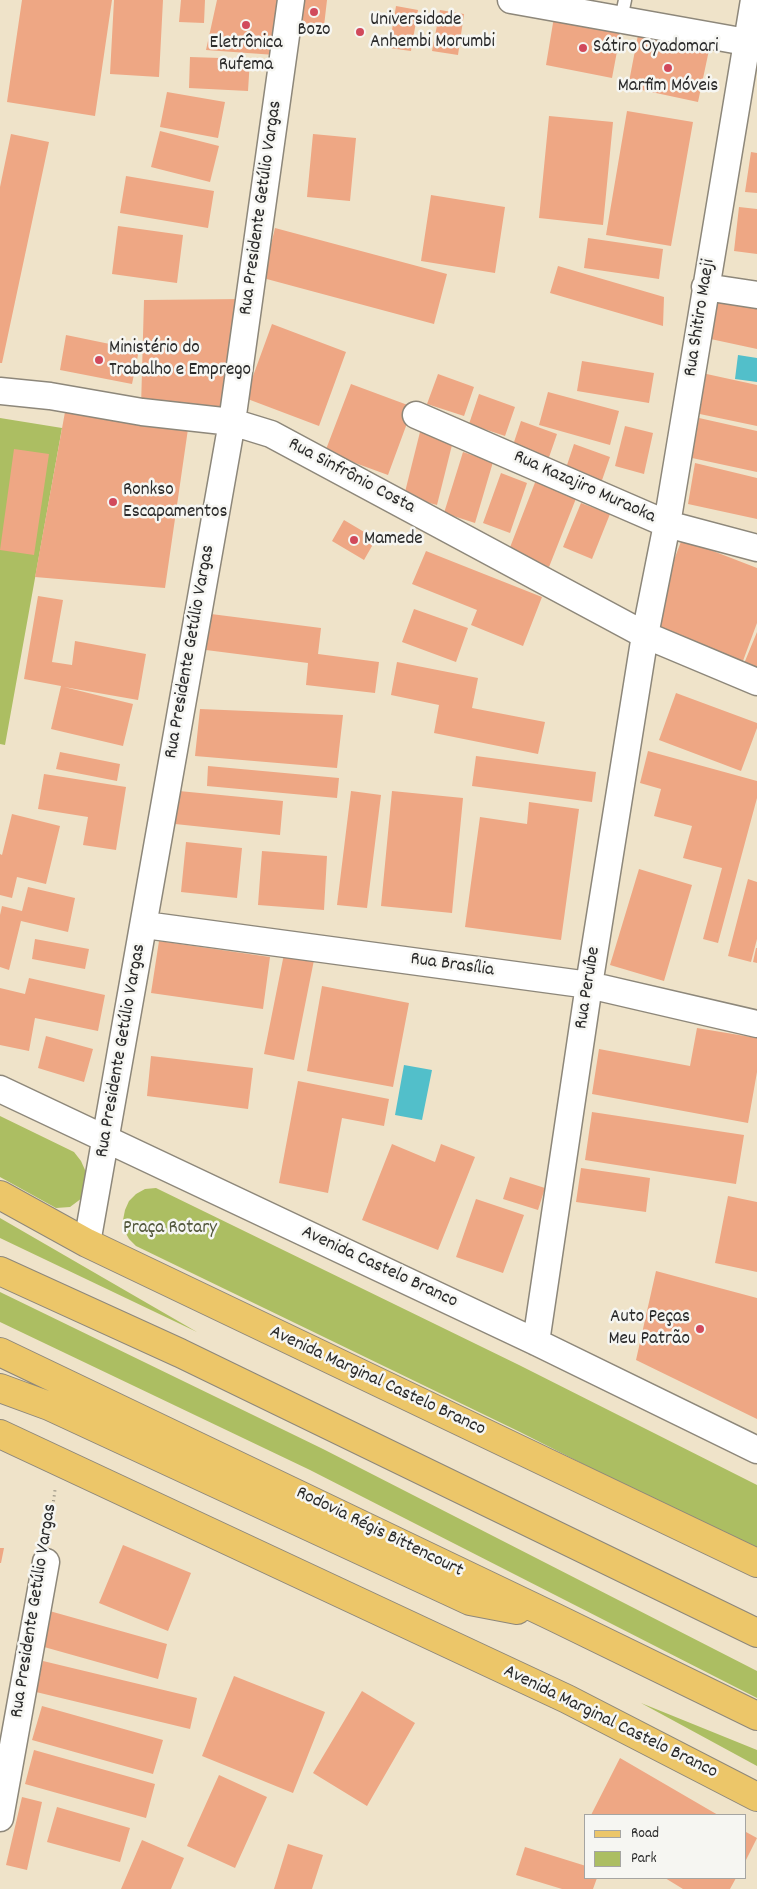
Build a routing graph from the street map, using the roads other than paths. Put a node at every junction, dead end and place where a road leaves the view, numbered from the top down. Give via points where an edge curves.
1 (291, 0) edge
2 (511, 0) edge
3 (754, 0) edge
4 (623, 10) edge
5 (753, 43) edge
6 (706, 286) junction
7 (757, 295) edge
8 (0, 390) edge
9 (416, 415) dead end
10 (232, 422) junction
11 (667, 524) junction
12 (757, 548) edge
13 (645, 635) junction
14 (757, 682) edge
15 (145, 925) junction
16 (589, 985) junction
17 (757, 1024) edge
18 (0, 1089) edge
19 (106, 1139) junction
20 (0, 1196) edge
21 (87, 1244) junction
22 (0, 1270) edge
23 (536, 1342) junction
24 (0, 1352) edge
25 (0, 1388) edge
26 (0, 1434) edge
27 (757, 1450) edge
28 (46, 1562) road end
29 (757, 1563) edge
30 (556, 1618) junction
31 (757, 1633) edge
32 (757, 1716) edge
33 (757, 1797) edge
34 (0, 1818) edge

1 - 10 street, Rua Presidente Getúlio Vargas
2 - 4 street
3 - 5 street, Rua Shitiro Maeji
4 - 5 street
5 - 6 street, Rua Shitiro Maeji
6 - 7 street
6 - 11 street, Rua Shitiro Maeji
8 - 10 street, Rua Sinfrônio Costa
9 - 11 street, Rua Kazajiro Muraoka
10 - 13 street, Rua Sinfrônio Costa via 271,434 295,446
10 - 15 street, Rua Presidente Getúlio Vargas
11 - 12 street, Rua Kazajiro Muraoka
11 - 13 street, Rua Shitiro Maeji
13 - 14 street, Rua Sinfrônio Costa
13 - 16 street, Rua Peruíbe
15 - 16 street, Rua Brasília
15 - 19 street, Rua Presidente Getúlio Vargas
16 - 17 street, Rua Brasília
16 - 23 street, Rua Peruíbe
18 - 19 street, Avenida Castelo Branco
19 - 21 street, Rua Presidente Getúlio Vargas
19 - 23 street, Avenida Castelo Branco
20 - 21 main road, Avenida Marginal Castelo Branco
21 - 29 main road, Avenida Marginal Castelo Branco
22 - 31 main road via 180,1353
23 - 27 street, Avenida Castelo Branco
24 - 30 main road, Rodovia Régis Bittencourt
25 - 30 main road via 49,1406 470,1600
26 - 33 main road, Avenida Marginal Castelo Branco via 558,1695
28 - 34 street, Rua Presidente Getúlio Vargas
30 - 32 main road, Rodovia Régis Bittencourt

